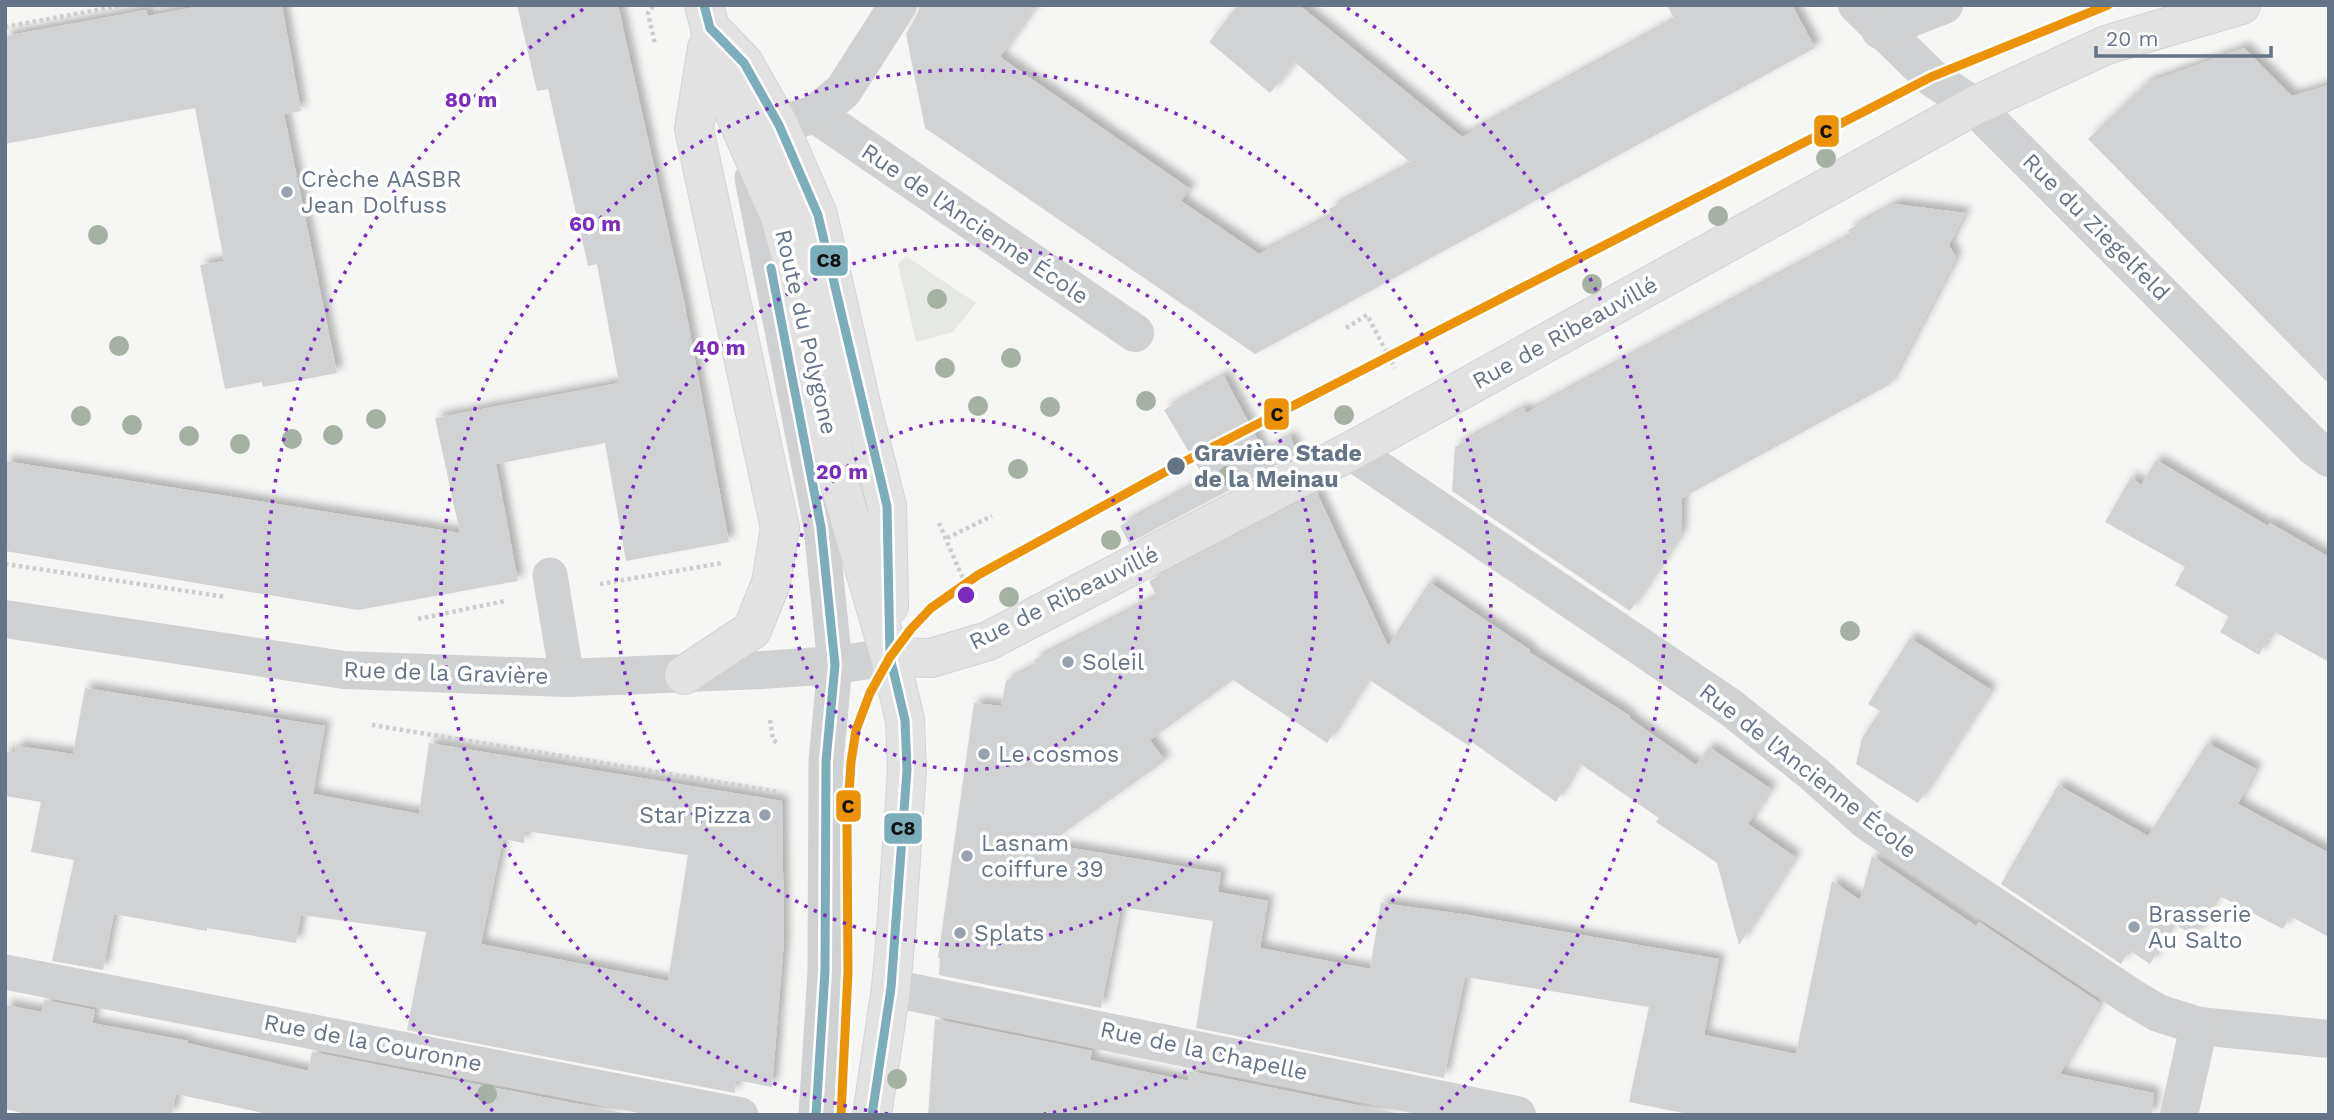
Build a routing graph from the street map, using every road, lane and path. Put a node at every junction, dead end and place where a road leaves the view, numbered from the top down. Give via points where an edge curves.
1 (124, 5) edge
2 (898, 5) edge
3 (1944, 5) edge
4 (2241, 5) edge
5 (707, 17) edge
6 (1868, 18) edge
7 (5, 27) edge
8 (1974, 106) junction
9 (815, 114) junction
10 (761, 129) junction
11 (1346, 328) dead end
12 (1135, 333) dead end
13 (1418, 414) junction
14 (1351, 451) junction
15 (2329, 458) edge
16 (937, 516) dead end
17 (992, 516) dead end
18 (947, 538) junction
19 (727, 563) dead end
20 (5, 564) edge
21 (552, 583) junction
22 (234, 599) dead end
23 (974, 605) dead end
24 (5, 619) edge
25 (409, 621) dead end
26 (890, 657) junction
27 (835, 665) junction
28 (684, 675) junction
29 (567, 678) junction
30 (359, 723) dead end
31 (825, 799) junction
32 (5, 972) edge
33 (891, 988) junction
34 (2199, 1026) junction
35 (2329, 1039) edge
36 (741, 1115) edge
37 (816, 1115) edge
38 (872, 1115) edge
39 (1517, 1115) edge
40 (2179, 1115) edge

1 - 7 path
2 - 9 street via 842,91
3 - 6 street
4 - 8 street, Rue de Ribeauvillé via 2106,44
5 - 10 street, Route du Polygone via 744,63
5 - 28 street, Route du Polygone via 694,129 780,528 771,583 752,630
6 - 8 street, Rue du Ziegelfeld via 1931,78
8 - 13 street, Rue de Ribeauvillé
8 - 15 street, Rue du Ziegelfeld
9 - 10 street
9 - 12 street, Rue de l'Ancienne École
10 - 26 street, Route du Polygone via 818,215 887,506
10 - 27 lane, Route du Polygone via 821,527
11 - 13 path via 1367,315
13 - 14 street, Rue de Ribeauvillé
14 - 26 street, Rue de Ribeauvillé via 988,641 931,658
14 - 34 street, Rue de l'Ancienne École via 1730,707 1891,838 2131,997 2158,1013
16 - 18 path
17 - 18 path
18 - 23 path
19 - 21 path
20 - 22 path
21 - 25 path
21 - 29 lane
24 - 29 street, Rue de la Gravière via 344,670
26 - 27 street, Rue de la Gravière
26 - 33 street, Route du Polygone via 905,720 907,770
27 - 28 street, Rue de la Gravière
27 - 31 lane, Route du Polygone
28 - 29 street, Rue de la Gravière
30 - 31 path
31 - 37 lane, Route du Polygone via 825,971
32 - 36 lane, Rue de la Couronne
33 - 38 street, Route du Polygone
33 - 39 street, Rue de la Chapelle
34 - 35 street, Rue de l'Ancienne École
34 - 40 street

